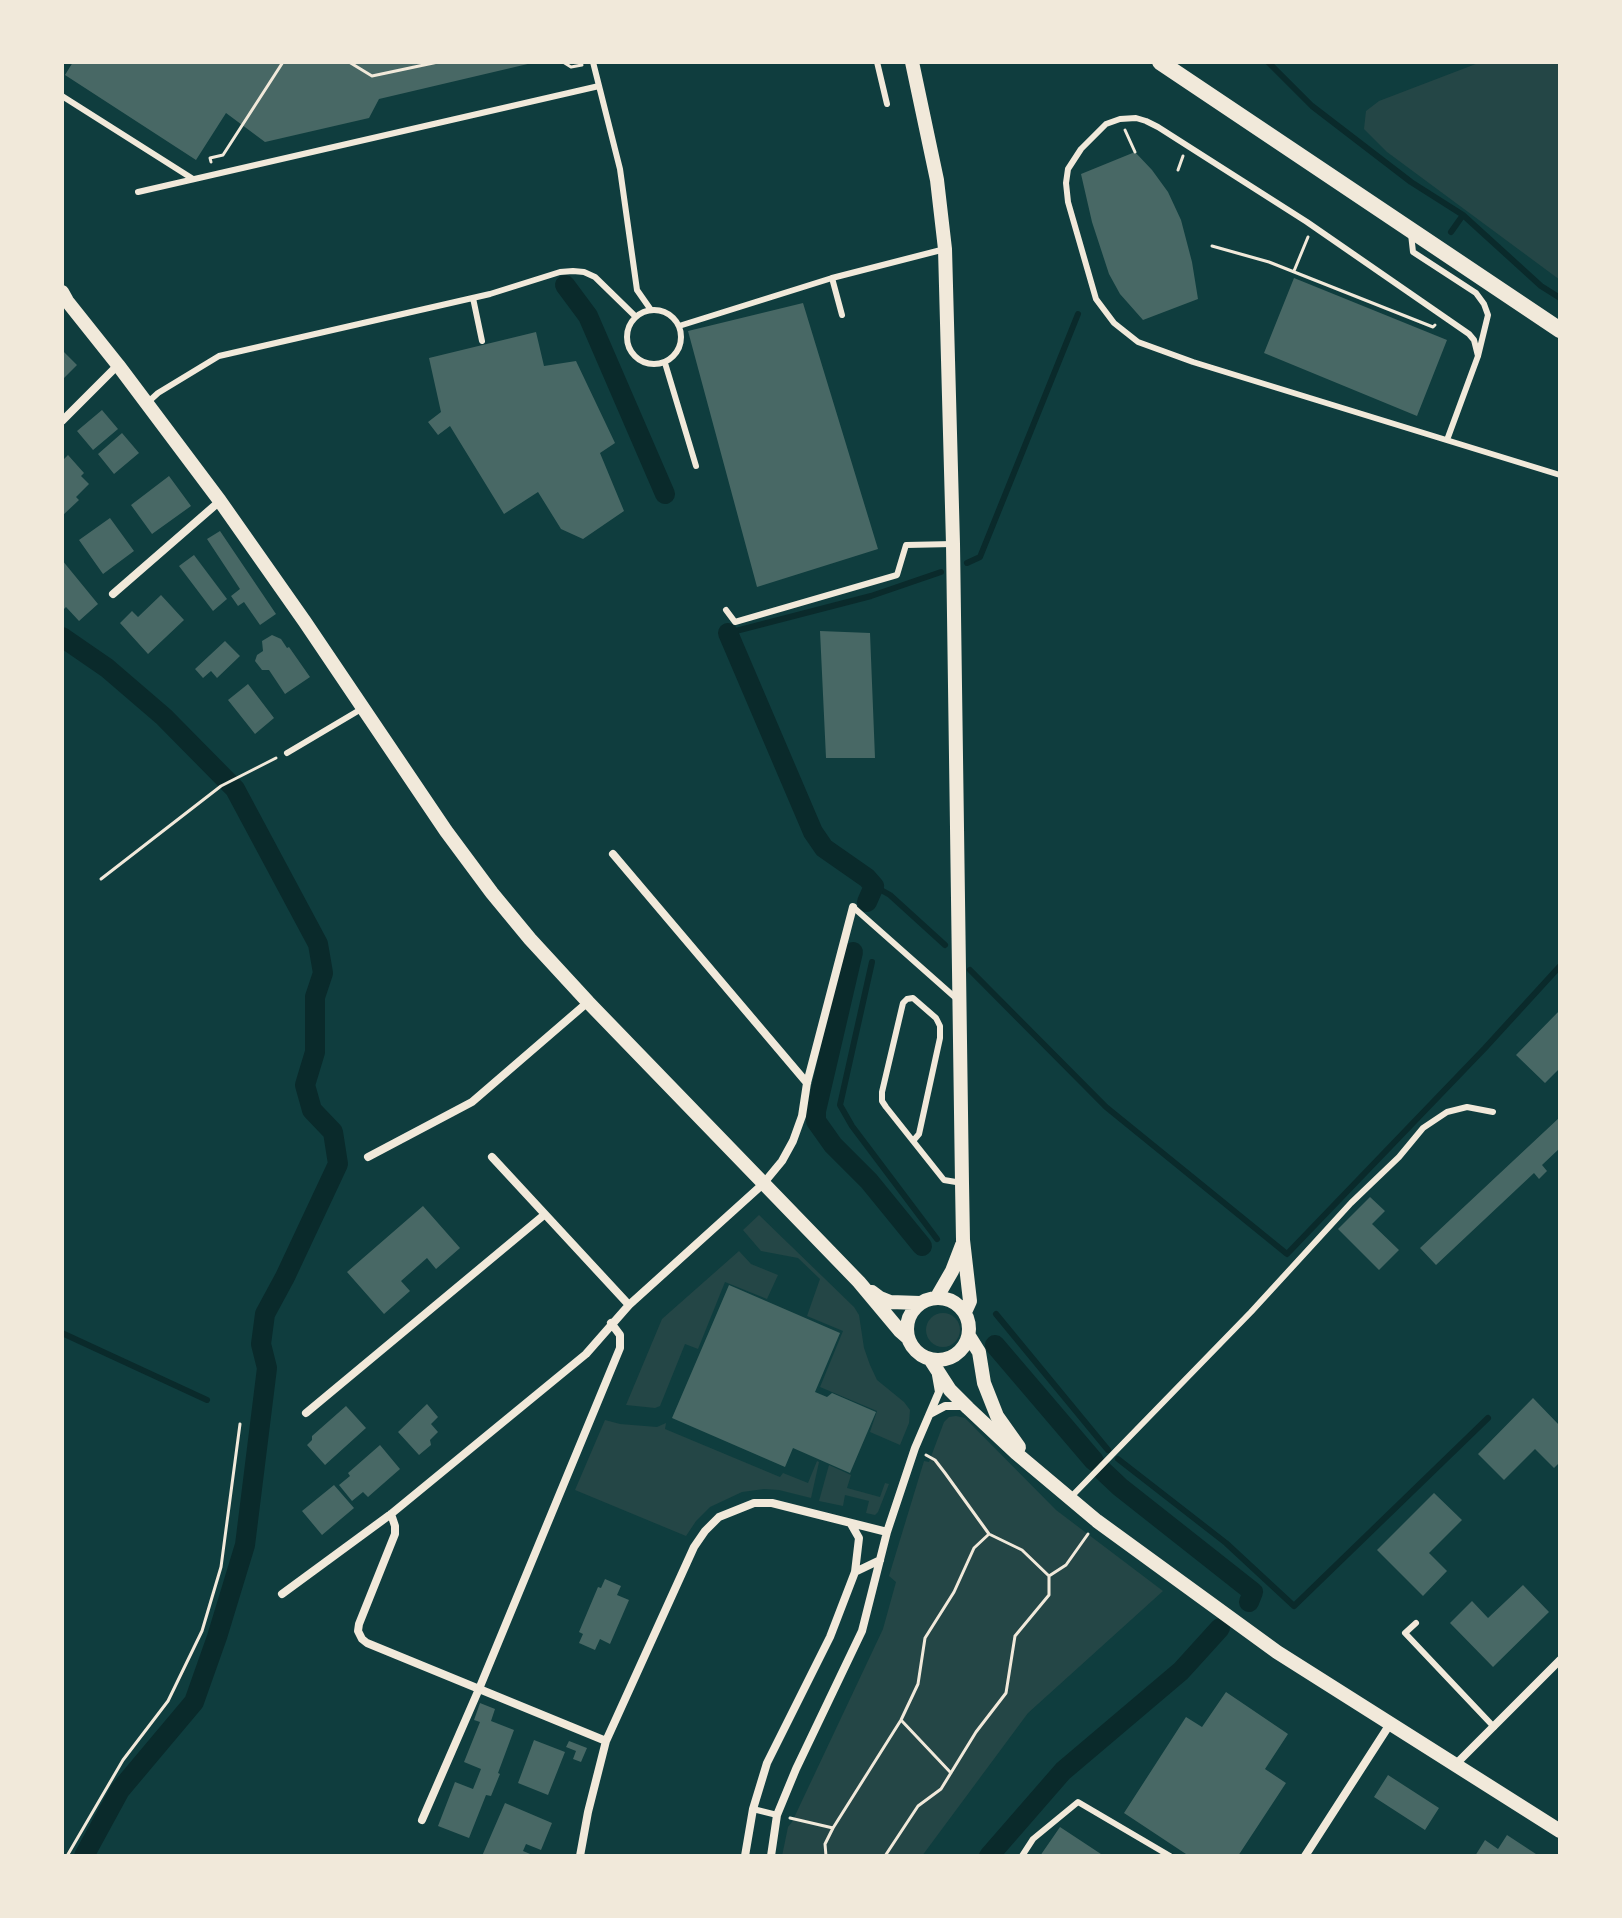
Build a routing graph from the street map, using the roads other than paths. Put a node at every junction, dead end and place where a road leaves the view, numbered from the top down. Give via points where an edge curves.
1 (594, 62) edge
2 (877, 62) edge
3 (912, 62) edge
4 (1160, 62) edge
5 (599, 86) junction
6 (62, 96) edge
7 (887, 104) dead end
8 (193, 179) junction
9 (138, 192) dead end
10 (1411, 230) junction
11 (945, 249) junction
12 (832, 278) junction
13 (64, 297) edge
14 (473, 298) junction
15 (651, 310) junction
16 (842, 315) dead end
17 (636, 317) junction
18 (679, 326) junction
19 (1560, 330) edge
20 (482, 341) dead end
21 (1478, 356) junction
22 (665, 363) junction
23 (118, 365) junction
24 (146, 404) junction
25 (62, 421) edge
26 (1447, 440) junction
27 (696, 466) dead end
28 (1560, 475) edge
29 (220, 501) junction
30 (953, 544) junction
31 (113, 594) dead end
32 (726, 610) dead end
33 (363, 708) junction
34 (287, 753) road end
35 (613, 854) dead end
36 (853, 907) joint
37 (959, 1001) junction
38 (588, 1002) junction
39 (807, 1083) junction
40 (1493, 1112) dead end
41 (913, 1141) junction
42 (368, 1157) dead end
43 (492, 1157) dead end
44 (962, 1183) junction
45 (763, 1184) junction
46 (544, 1215) junction
47 (963, 1240) junction
48 (859, 1282) junction
49 (937, 1297) junction
50 (920, 1303) junction
51 (629, 1305) junction
52 (965, 1312) junction
53 (611, 1323) junction
54 (969, 1336) junction
55 (908, 1338) junction
56 (930, 1359) junction
57 (966, 1406) junction
58 (306, 1413) dead end
59 (930, 1414) junction
60 (1035, 1469) junction
61 (1070, 1498) junction
62 (391, 1514) junction
63 (851, 1523) junction
64 (887, 1532) junction
65 (880, 1560) junction
66 (855, 1572) junction
67 (282, 1594) dead end
68 (1416, 1623) dead end
69 (1560, 1660) edge
70 (479, 1689) junction
71 (1390, 1724) junction
72 (1494, 1727) junction
73 (606, 1741) junction
74 (1454, 1765) junction
75 (753, 1809) junction
76 (777, 1815) junction
77 (422, 1820) dead end
78 (1560, 1831) edge
79 (580, 1856) edge
80 (745, 1856) edge
81 (771, 1856) edge
82 (1022, 1856) edge
83 (1170, 1856) edge
84 (1305, 1856) edge

1 - 5 lane
2 - 7 lane
3 - 11 street via 937,180
4 - 10 main road
5 - 8 lane
5 - 15 lane via 620,169 637,290
6 - 8 lane
8 - 9 lane
10 - 19 main road
10 - 21 lane via 1413,252 1476,293 1484,304 1488,315
11 - 12 lane
11 - 30 street
12 - 16 lane
12 - 18 lane
13 - 23 street
14 - 17 lane via 560,272 584,272
14 - 20 lane
14 - 24 lane via 219,356
15 - 17 lane
15 - 18 lane via 667,313
17 - 22 lane via 627,331 629,348 640,361
18 - 22 lane via 681,343
21 - 26 lane
21 - 26 lane via 1469,334 1158,127 1136,118 1106,124 1068,169 1068,202 1096,299 1123,332 1193,362
22 - 27 lane
23 - 24 street
23 - 25 street
24 - 29 street
26 - 28 lane
29 - 31 street
29 - 33 street
30 - 32 lane via 906,545 897,575 809,601 735,622
30 - 37 street
33 - 34 lane
33 - 38 street via 469,864
35 - 39 street
36 - 37 lane
36 - 39 street
37 - 44 street
38 - 42 street via 472,1102
38 - 45 street
39 - 45 street via 793,1141
40 - 61 lane via 1467,1107 1447,1112 1423,1128
41 - 41 lane via 882,1101 903,1003 913,998 940,1026 919,1134
41 - 44 lane via 944,1180
43 - 46 street
44 - 47 street
45 - 48 street
45 - 51 street
46 - 51 street
46 - 58 street
47 - 49 street
47 - 52 street via 970,1301
48 - 50 street via 890,1302
48 - 55 street
49 - 50 street
49 - 52 street
50 - 55 street via 911,1313
51 - 53 street
52 - 54 street
53 - 62 street via 586,1354
53 - 70 street via 620,1335 620,1348
54 - 56 street via 950,1358
54 - 60 street via 979,1352 997,1416
55 - 56 street
56 - 57 street
56 - 59 street via 939,1392
57 - 59 street via 945,1406
57 - 60 street
59 - 64 street
60 - 61 street
61 - 71 street via 1277,1652
62 - 67 street
62 - 70 street via 395,1534 359,1636
63 - 64 street
63 - 66 street via 859,1538
63 - 73 street via 772,1503 754,1503 719,1517 694,1547
64 - 65 street
65 - 66 street
65 - 76 street via 862,1631
66 - 75 street via 830,1637 767,1763
68 - 72 lane via 1405,1633
69 - 72 street
70 - 73 street
70 - 77 street
71 - 74 street
71 - 84 street
72 - 74 street
73 - 79 street
74 - 78 street
75 - 76 lane
75 - 80 street
76 - 81 street
82 - 83 lane via 1033,1839 1078,1802

